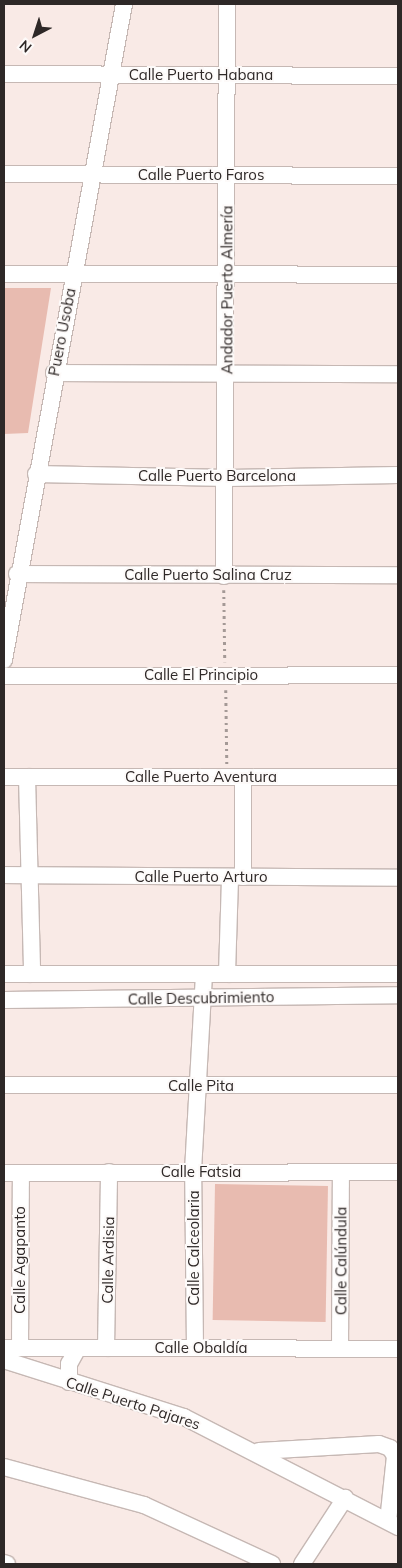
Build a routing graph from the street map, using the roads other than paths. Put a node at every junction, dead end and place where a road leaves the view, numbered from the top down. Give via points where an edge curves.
1 (124, 4) edge
2 (227, 4) edge
3 (4, 74) edge
4 (111, 74) junction
5 (228, 75) junction
6 (398, 76) edge
7 (4, 174) edge
8 (92, 174) junction
9 (228, 175) junction
10 (398, 176) edge
11 (4, 274) edge
12 (73, 274) junction
13 (398, 275) edge
14 (227, 276) junction
15 (54, 373) junction
16 (398, 374) edge
17 (227, 375) junction
18 (36, 474) junction
19 (398, 475) edge
20 (228, 478) junction
21 (17, 574) junction
22 (398, 575) edge
23 (224, 576) junction
24 (4, 660) edge
25 (4, 676) edge
26 (398, 676) edge
27 (4, 777) edge
28 (28, 777) junction
29 (243, 777) junction
30 (398, 777) edge
31 (4, 875) edge
32 (30, 875) junction
33 (236, 877) junction
34 (398, 878) edge
35 (4, 974) edge
36 (32, 974) junction
37 (204, 974) junction
38 (227, 974) junction
39 (398, 974) edge
40 (398, 995) edge
41 (200, 999) junction
42 (4, 1000) edge
43 (4, 1085) edge
44 (398, 1085) edge
45 (196, 1086) junction
46 (193, 1171) junction
47 (109, 1172) junction
48 (398, 1172) edge
49 (4, 1173) edge
50 (21, 1173) junction
51 (341, 1173) junction
52 (12, 1348) edge
53 (78, 1348) junction
54 (106, 1348) junction
55 (195, 1348) junction
56 (340, 1349) junction
57 (398, 1349) edge
58 (4, 1360) edge
59 (69, 1382) junction
60 (259, 1452) junction
61 (4, 1467) edge
62 (345, 1498) junction
63 (393, 1524) edge
64 (272, 1564) edge
65 (302, 1564) edge

1 - 4 street, Puero Usoba
2 - 5 street, Andador Puerto Almería
3 - 4 street, Calle Puerto Habana
4 - 5 street, Calle Puerto Habana
4 - 8 street, Puero Usoba
5 - 6 street, Calle Puerto Habana
5 - 9 street, Andador Puerto Almería
7 - 8 street, Calle Puerto Faros
8 - 9 street, Calle Puerto Faros
8 - 12 street, Puero Usoba
9 - 10 street, Calle Puerto Faros
9 - 14 street, Andador Puerto Almería
11 - 12 street
12 - 14 street
12 - 15 street, Puero Usoba
13 - 14 street
14 - 17 street, Andador Puerto Almería
15 - 17 street
15 - 18 street, Puero Usoba
16 - 17 street
17 - 20 street, Andador Puerto Almería
18 - 20 street, Calle Puerto Barcelona
18 - 21 street, Puero Usoba
19 - 20 street, Calle Puerto Barcelona
20 - 23 street, Andador Puerto Almería
21 - 23 street, Calle Puerto Salina Cruz
21 - 24 street, Puero Usoba
22 - 23 street, Calle Puerto Salina Cruz
25 - 26 street, Calle El Principio
27 - 28 street, Calle Puerto Aventura
28 - 29 street, Calle Puerto Aventura
28 - 32 street
29 - 30 street, Calle Puerto Aventura
29 - 33 street
31 - 32 street, Calle Puerto Arturo
32 - 33 street, Calle Puerto Arturo
32 - 36 street
33 - 34 street, Calle Puerto Arturo
33 - 38 street
35 - 36 street, Calle Descubrimiento
36 - 37 street, Calle Descubrimiento
37 - 38 street, Calle Descubrimiento
37 - 41 street, Calle Calceolaria
38 - 39 street, Calle Descubrimiento
40 - 41 street, Calle Descubrimiento
41 - 42 street, Calle Descubrimiento
41 - 45 street, Calle Calceolaria
43 - 45 street, Calle Pita
44 - 45 street, Calle Pita
45 - 46 street, Calle Calceolaria
46 - 47 street, Calle Fatsia
46 - 51 street, Calle Fatsia
46 - 55 street, Calle Calceolaria
47 - 50 street, Calle Fatsia
47 - 54 street, Calle Ardisia
48 - 51 street, Calle Fatsia
49 - 50 street, Calle Fatsia
50 - 52 street, Calle Agapanto
51 - 56 street, Calle Calúndula
52 - 53 street, Calle Obaldía
53 - 54 street, Calle Obaldía
53 - 59 street via 69,1364
54 - 55 street, Calle Obaldía
55 - 56 street, Calle Obaldía
56 - 57 street, Calle Obaldía
58 - 59 street, Calle Puerto Pajares
59 - 60 street, Calle Puerto Pajares via 184,1417
60 - 62 street, Calle Puerto Pajares
60 - 63 street, Calle Puerto Pajares via 378,1444 390,1448 395,1456
61 - 64 street via 144,1505
62 - 63 street, Calle Puerto Pajares
62 - 65 street

